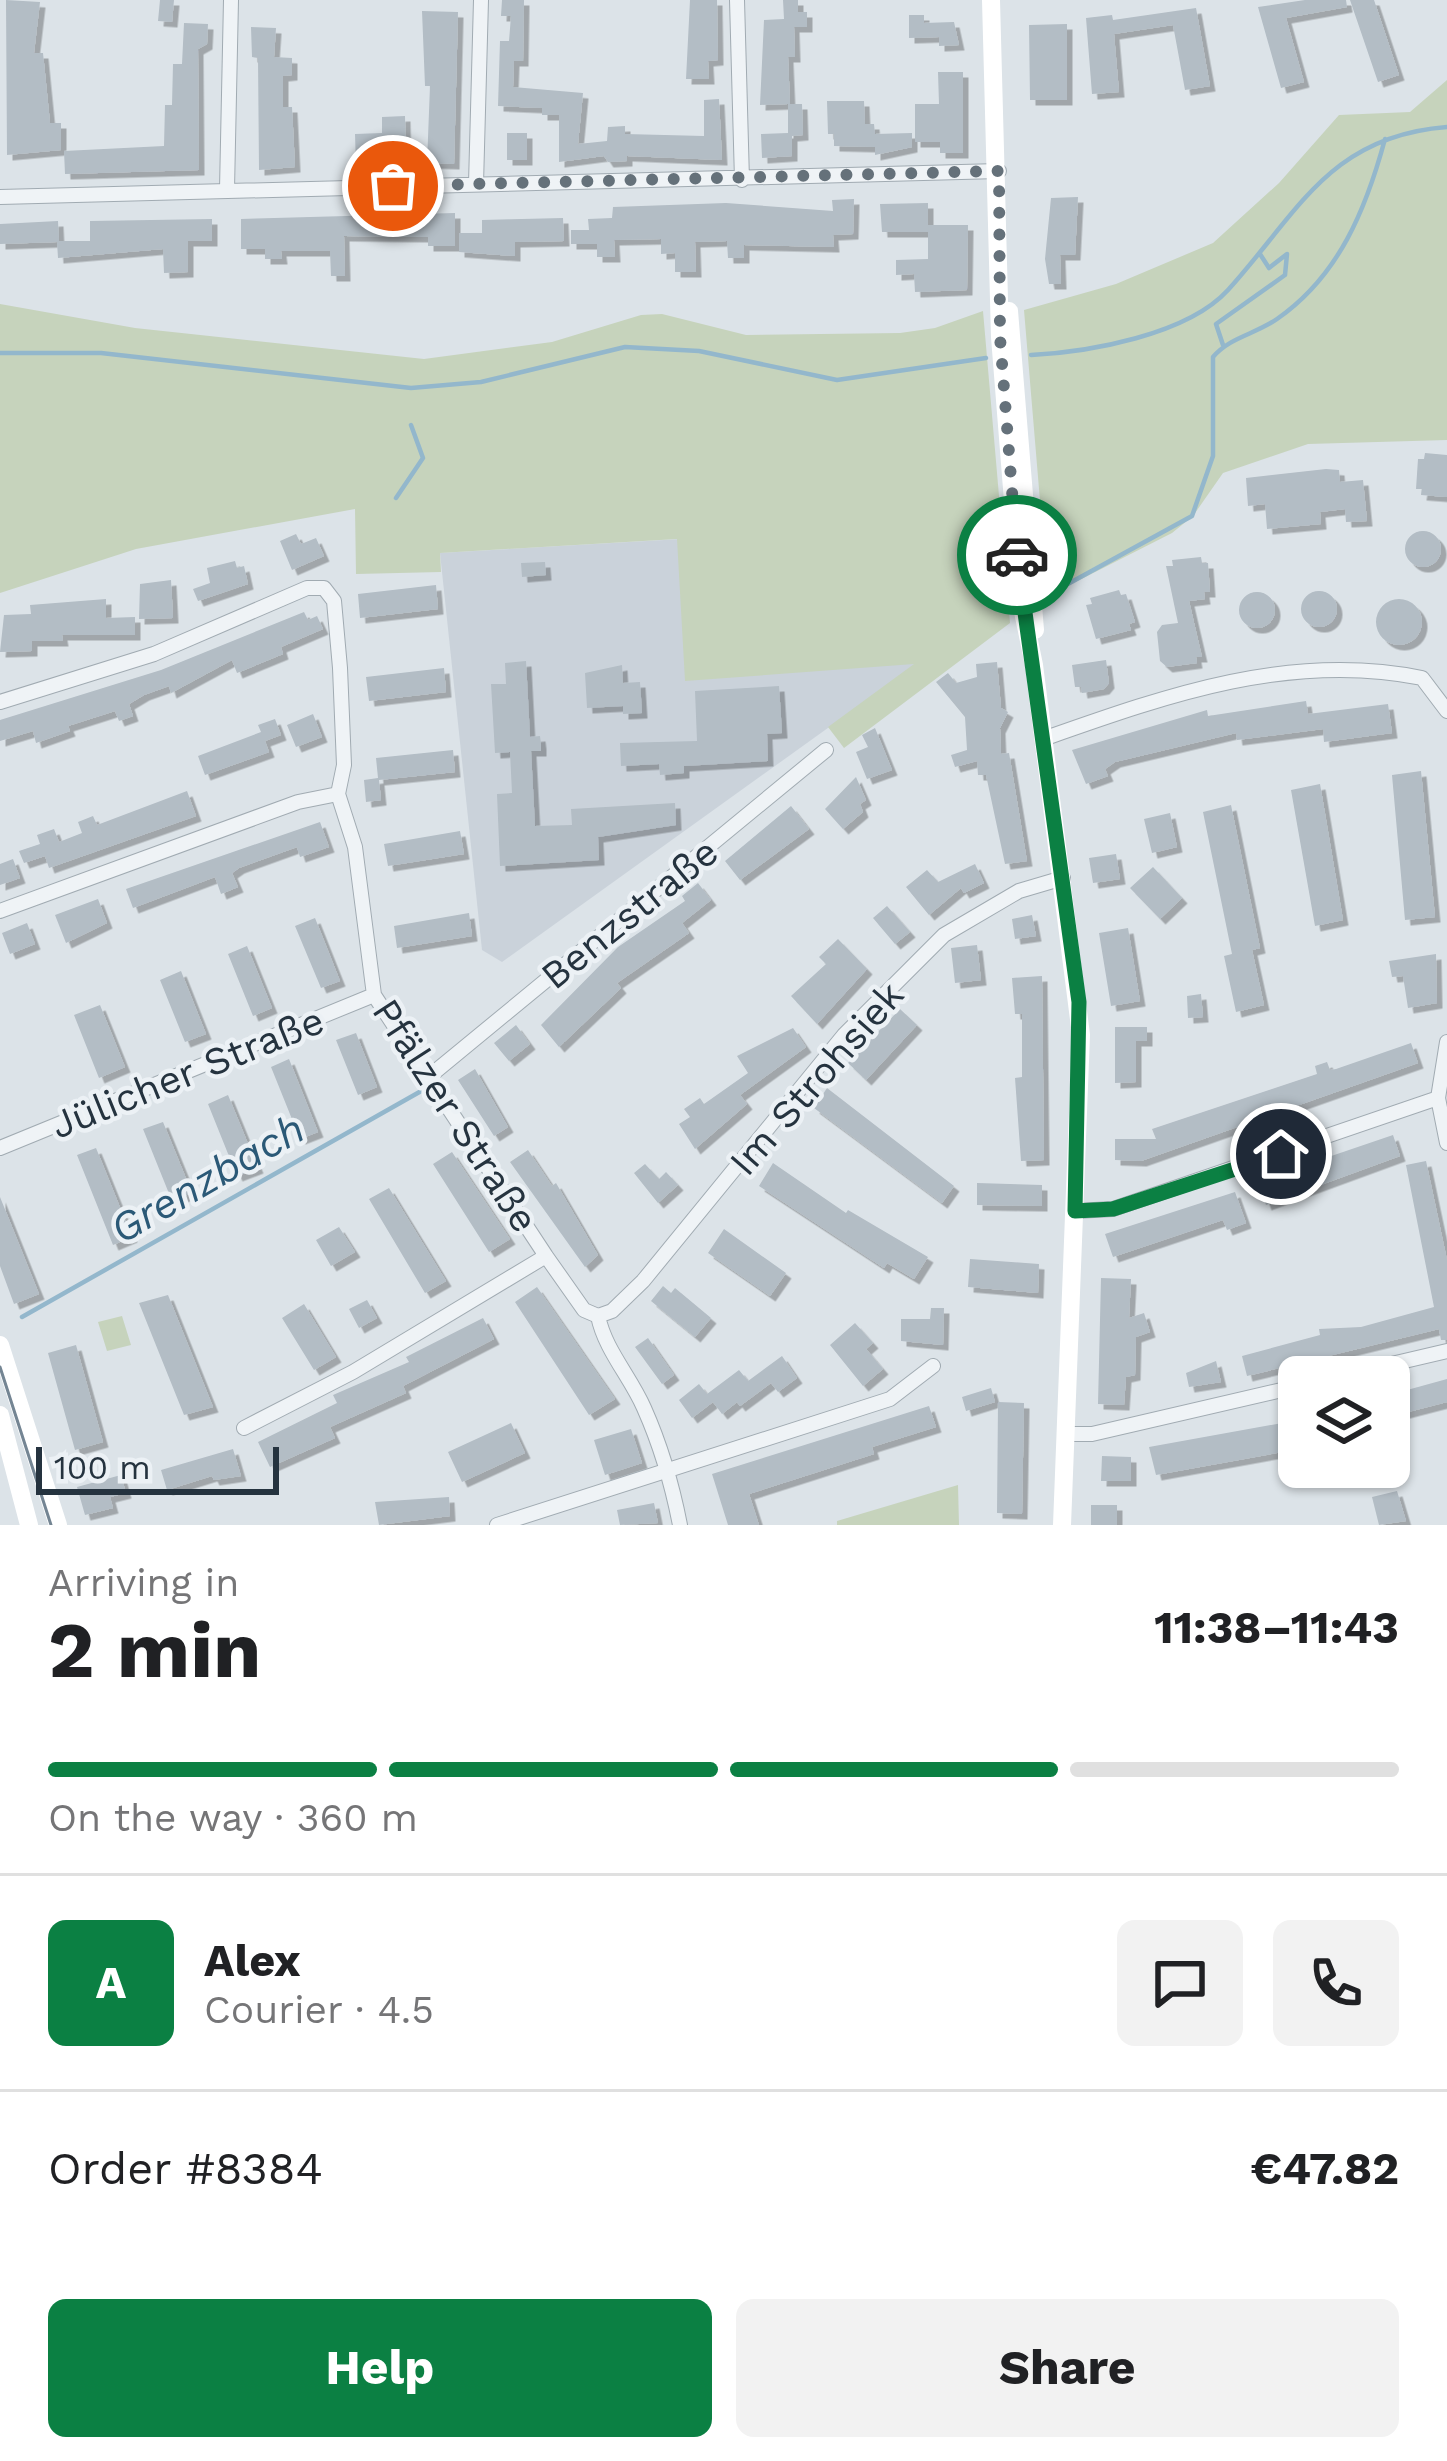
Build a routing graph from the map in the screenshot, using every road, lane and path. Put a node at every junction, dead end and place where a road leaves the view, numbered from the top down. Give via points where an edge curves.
1 (231, 0) edge
2 (481, 0) edge
3 (736, 0) edge
4 (994, 0) edge
5 (999, 171) junction
6 (742, 180) junction
7 (476, 184) junction
8 (227, 189) junction
9 (0, 197) edge
10 (0, 702) edge
11 (1447, 711) edge
12 (1043, 739) junction
13 (826, 750) dead end
14 (338, 794) junction
15 (1063, 878) junction
16 (0, 911) edge
17 (374, 995) junction
18 (1447, 1042) edge
19 (1445, 1065) edge
20 (431, 1076) junction
21 (1438, 1098) junction
22 (1447, 1143) edge
23 (0, 1148) edge
24 (1075, 1211) junction
25 (546, 1256) junction
26 (598, 1316) junction
27 (0, 1345) edge
28 (1447, 1351) edge
29 (1410, 1360) edge
30 (933, 1366) dead end
31 (1278, 1391) edge
32 (0, 1415) edge
33 (244, 1428) dead end
34 (1067, 1434) junction
35 (669, 1470) junction
36 (28, 1525) edge
37 (58, 1525) edge
38 (496, 1525) edge
39 (680, 1525) edge
40 (1062, 1525) edge

1 - 8 street
2 - 7 street
3 - 6 street
4 - 5 street
5 - 6 street
5 - 12 street
6 - 7 street
7 - 8 street
8 - 9 street
10 - 14 street via 154,654 316,586 334,601 344,750
11 - 12 street via 1422,678 1298,670 1166,696
12 - 15 street
13 - 20 street, Benzstraße
14 - 16 street
14 - 17 street, Pfälzer Straße via 355,848
15 - 24 street via 1081,1035
15 - 26 street, Im Strohsiek via 1019,890 944,935 844,1035 644,1281
17 - 20 street, Pfälzer Straße
17 - 23 street, Jülicher Straße
18 - 19 street
19 - 21 street
20 - 25 street, Pfälzer Straße
21 - 22 street
21 - 24 street via 1113,1209
24 - 34 street
25 - 26 street, Pfälzer Straße via 584,1310
25 - 33 street
26 - 35 street, Pfälzer Straße
27 - 37 street
28 - 29 street
30 - 35 street via 890,1400
31 - 34 street
32 - 36 street
34 - 40 street
35 - 38 street
35 - 39 street, Pfälzer Straße

